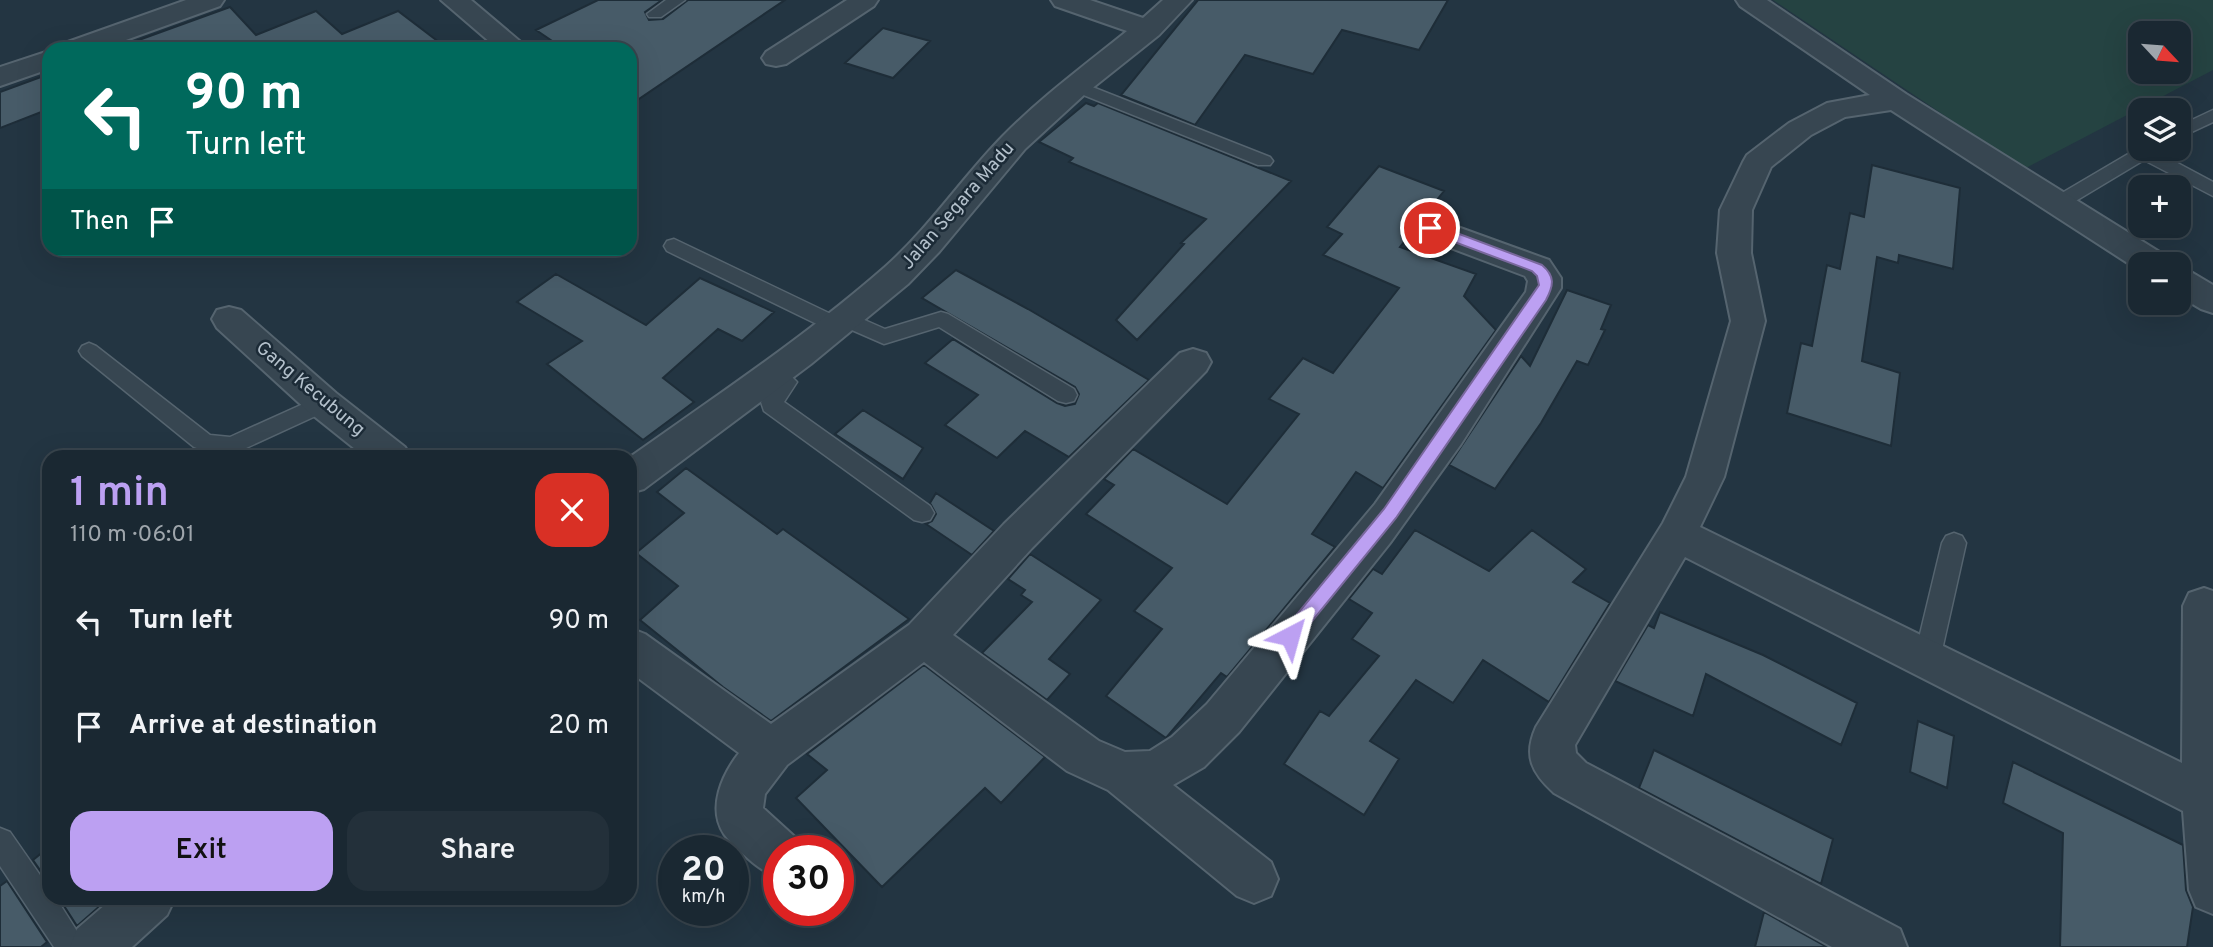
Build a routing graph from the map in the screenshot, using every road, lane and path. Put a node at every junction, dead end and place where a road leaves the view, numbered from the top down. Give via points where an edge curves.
1 (211, 0) edge
2 (454, 0) edge
3 (677, 0) edge
4 (865, 0) edge
5 (1064, 0) edge
6 (1179, 0) edge
7 (1749, 0) edge
8 (655, 14) dead end
9 (1149, 29) junction
10 (94, 42) edge
11 (506, 42) edge
12 (776, 58) dead end
13 (42, 62) edge
14 (0, 77) edge
15 (1077, 86) junction
16 (1896, 100) junction
17 (2213, 115) edge
18 (2191, 127) edge
19 (1264, 160) dead end
20 (2129, 161) edge
21 (2165, 161) edge
22 (2213, 190) edge
23 (2057, 204) junction
24 (1430, 228) dead end
25 (674, 246) dead end
26 (2135, 252) edge
27 (2191, 287) edge
28 (2213, 301) edge
29 (229, 319) dead end
30 (840, 321) junction
31 (89, 351) dead end
32 (1193, 362) dead end
33 (773, 372) junction
34 (1066, 395) dead end
35 (323, 403) junction
36 (383, 450) edge
37 (637, 473) edge
38 (922, 513) dead end
39 (1677, 534) junction
40 (1954, 543) dead end
41 (2204, 606) dead end
42 (924, 638) junction
43 (637, 652) edge
44 (1927, 659) junction
45 (771, 750) junction
46 (1125, 776) junction
47 (2205, 798) junction
48 (763, 840) edge
49 (0, 842) edge
50 (1254, 879) dead end
51 (2213, 890) edge
52 (42, 903) edge
53 (43, 905) edge
54 (142, 905) edge
55 (72, 947) edge
56 (95, 947) edge
57 (1882, 947) edge

1 - 10 street
2 - 11 street
3 - 8 lane
4 - 12 street
5 - 9 street
6 - 9 street, Jalan Segara Madu
7 - 16 street
9 - 15 street, Jalan Segara Madu
13 - 14 street
15 - 19 lane
15 - 30 street, Jalan Segara Madu via 987,171 920,255
16 - 23 street
16 - 39 street via 1837,109 1800,129 1758,162 1735,209 1734,253 1748,321 1705,477
17 - 18 lane
20 - 23 lane
21 - 22 lane
23 - 26 street
24 - 46 street via 1537,268 1546,285 1541,296 1390,513 1224,717 1161,769
25 - 30 lane
27 - 28 street
29 - 35 street, Gang Kecubung
30 - 33 street, Jalan Segara Madu
30 - 34 lane via 884,337 945,320
31 - 35 lane via 202,441 216,446 233,445
32 - 42 street via 1018,536
33 - 37 street, Jalan Segara Madu
33 - 38 lane via 786,383 772,405
35 - 36 street, Gang Kecubung
39 - 44 street
39 - 57 street via 1552,742 1554,763 1570,778
40 - 44 lane
41 - 47 street
42 - 45 street
42 - 46 street via 1083,756
43 - 45 street
44 - 47 street
45 - 48 street via 751,772 739,810 746,825
46 - 50 street
47 - 51 street
49 - 52 lane
53 - 55 lane
54 - 56 street

